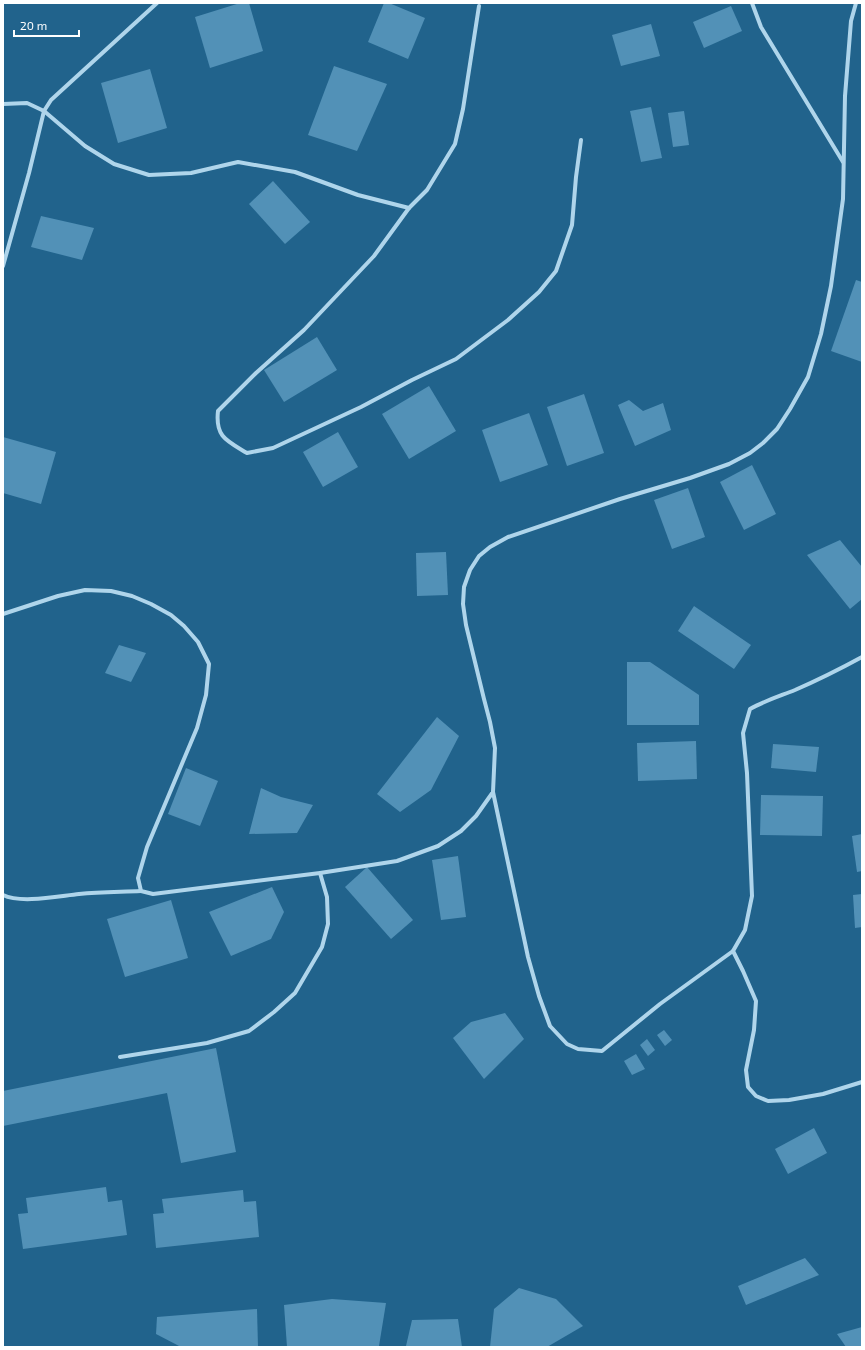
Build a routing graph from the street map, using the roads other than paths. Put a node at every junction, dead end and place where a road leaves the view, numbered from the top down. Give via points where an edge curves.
1 (157, 3) edge
2 (752, 3) edge
3 (856, 3) edge
4 (479, 6) dead end
5 (3, 104) edge
6 (44, 111) junction
7 (581, 140) dead end
8 (843, 162) junction
9 (409, 208) junction
10 (3, 266) edge
11 (3, 614) edge
12 (862, 657) edge
13 (493, 792) junction
14 (320, 873) junction
15 (141, 891) junction
16 (3, 895) edge
17 (733, 951) junction
18 (120, 1057) dead end
19 (862, 1082) edge

1 - 6 street via 51,100
2 - 8 street via 761,27
3 - 8 street via 851,21 848,52
4 - 9 street via 455,144 427,190
5 - 6 street via 27,103
6 - 9 street via 85,146 114,164 149,175 191,173 238,162 295,172 358,195
6 - 10 street
7 - 9 street via 572,225 556,271 539,292 508,320 456,359 273,448 247,453 229,442 220,433 218,411 304,330 374,256
8 - 13 street via 843,200 831,286 821,334 808,377 777,428 750,453 729,464 508,537 479,556 470,570 464,587 463,604 495,748
11 - 15 street via 85,590 111,591 132,596 171,615 184,626 198,642 209,664 206,695 197,728 147,847 138,878
12 - 17 street via 750,709 743,733 752,896 745,930
13 - 14 street via 476,816 461,831 438,846 397,861
13 - 17 street via 539,996 550,1026 567,1044 578,1049 602,1051 660,1004
14 - 15 street via 153,894
14 - 18 street via 327,897 328,924 322,947 295,992 285,1002 248,1031 207,1043
15 - 16 street via 32,899 13,899
17 - 19 street via 756,1001 754,1030 746,1070 748,1087 752,1092 768,1100 789,1100 823,1094

